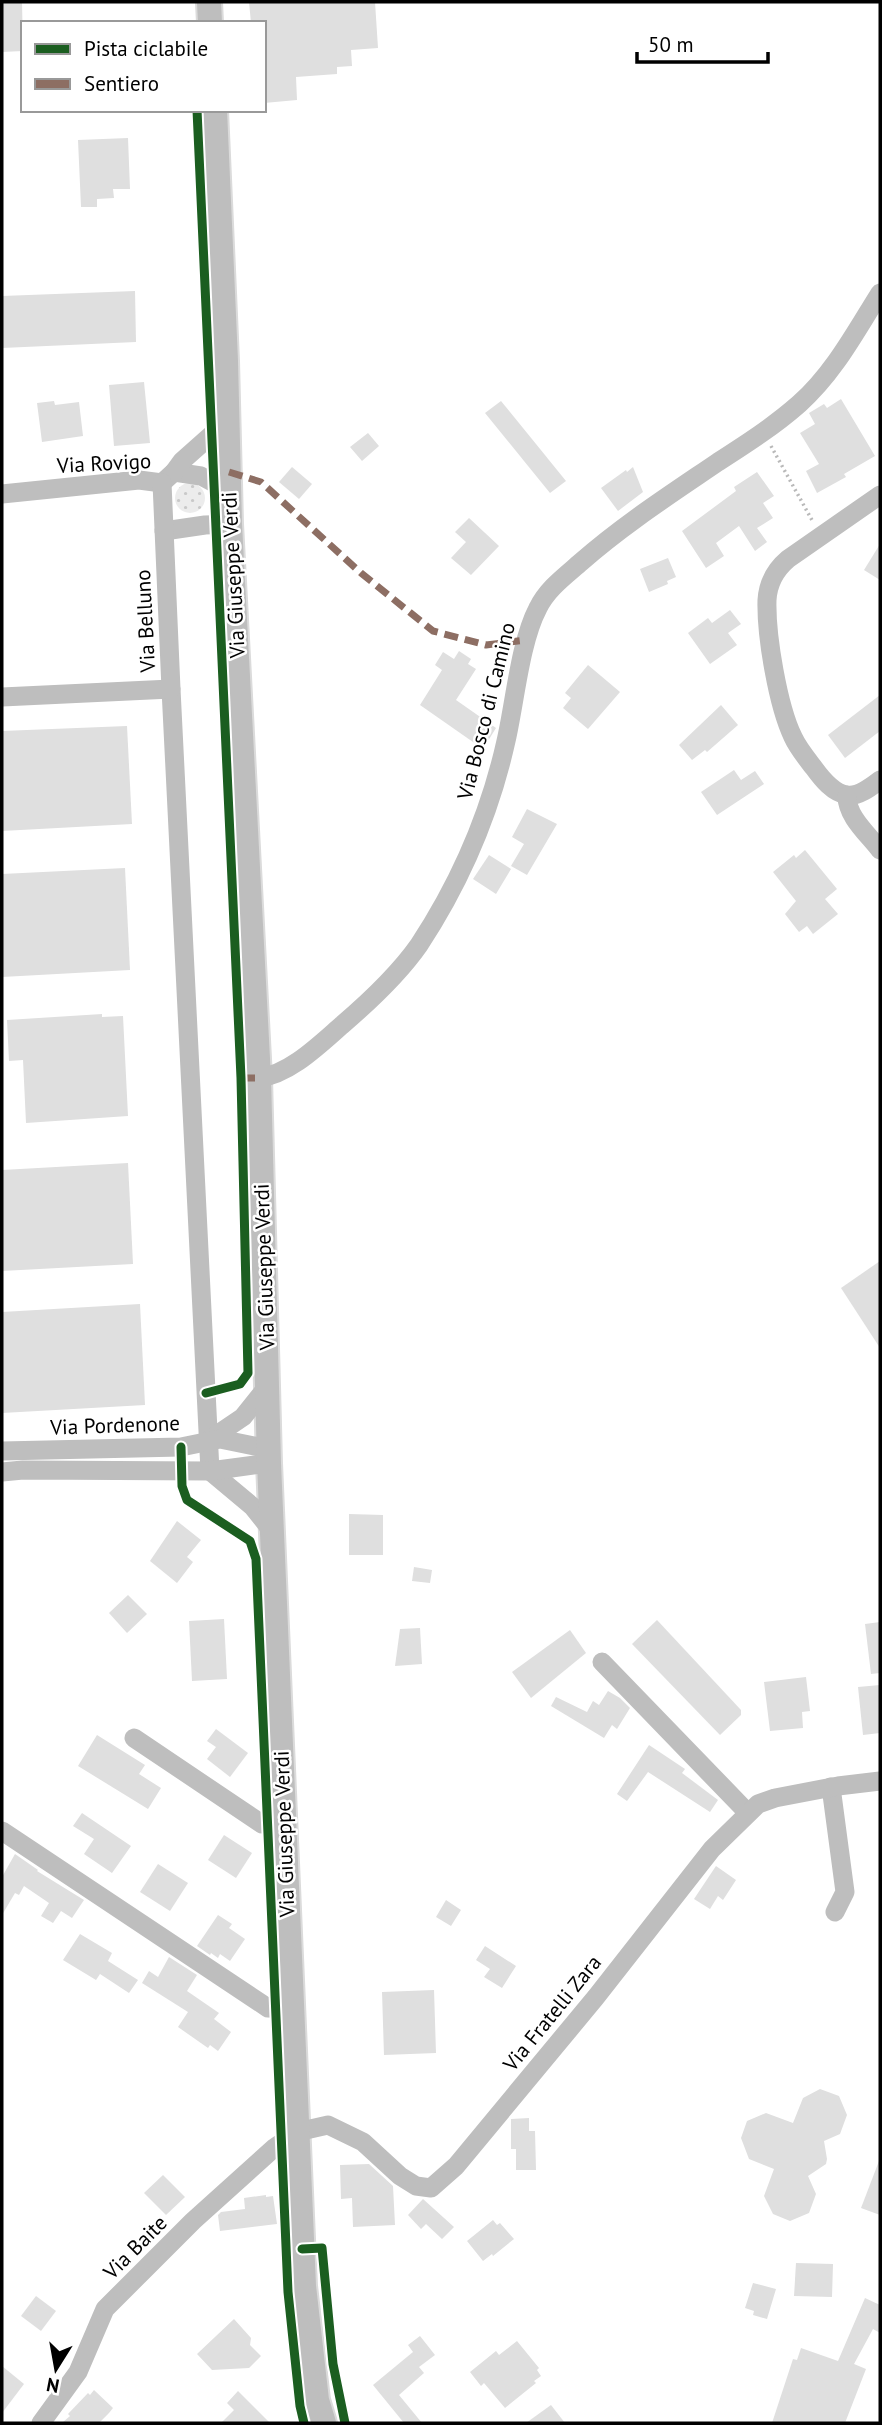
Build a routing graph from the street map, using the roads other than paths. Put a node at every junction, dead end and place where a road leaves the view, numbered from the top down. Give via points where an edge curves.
1 (209, 2) edge
2 (210, 21) edge
3 (215, 112) edge
4 (880, 293) edge
5 (227, 421) junction
6 (168, 478) junction
7 (229, 491) junction
8 (2, 494) edge
9 (880, 495) edge
10 (230, 524) junction
11 (164, 531) junction
12 (172, 689) junction
13 (2, 697) edge
14 (880, 780) edge
15 (847, 796) junction
16 (880, 850) edge
17 (258, 1078) junction
18 (267, 1387) junction
19 (209, 1441) junction
20 (2, 1451) edge
21 (269, 1456) junction
22 (210, 1471) junction
23 (2, 1472) edge
24 (272, 1531) junction
25 (602, 1662) dead end
26 (134, 1738) dead end
27 (880, 1781) edge
28 (831, 1787) junction
29 (748, 1813) junction
30 (284, 1823) junction
31 (2, 1831) edge
32 (835, 1912) dead end
33 (291, 2009) junction
34 (297, 2132) junction
35 (41, 2423) edge
36 (324, 2423) edge

1 - 2 main road
3 - 5 main road, Via Giuseppe Verdi
4 - 17 street, Via Bosco di Camino via 834,365 800,403 603,542 548,592 530,625 488,803 472,845 418,946 372,999 323,1041 287,1067
5 - 6 street, Via Rovigo
5 - 7 main road, Via Giuseppe Verdi
6 - 7 street via 201,476
6 - 8 street, Via Rovigo
6 - 11 street, Via Belluno
7 - 10 main road, Via Giuseppe Verdi
9 - 15 street via 775,571 767,599 782,705 793,738 832,789
10 - 11 street
10 - 17 main road, Via Giuseppe Verdi
11 - 12 street, Via Belluno
12 - 13 street, Via Belluno
12 - 19 street
14 - 15 street
15 - 16 street via 852,814
17 - 18 main road, Via Giuseppe Verdi
18 - 19 street via 243,1417
18 - 21 main road, Via Giuseppe Verdi
19 - 20 street, Via Pordenone via 181,1447
19 - 21 street, Via Pordenone via 232,1440
19 - 22 street
21 - 22 street, Via Pordenone
21 - 24 main road, Via Giuseppe Verdi
22 - 23 street, Via Pordenone
22 - 24 street via 253,1507
24 - 30 main road, Via Giuseppe Verdi
25 - 29 street
26 - 30 street via 262,1824
27 - 28 street, Via Fratelli Zara
28 - 29 street, Via Fratelli Zara via 775,1798
28 - 32 street via 845,1892
29 - 34 street, Via Fratelli Zara via 712,1849 442,2181 431,2188 416,2186 363,2142 328,2124
30 - 33 main road, Via Giuseppe Verdi
31 - 33 street via 268,2008
33 - 34 main road, Via Giuseppe Verdi
34 - 35 street, Via Baite via 193,2221 105,2309 78,2372
34 - 36 main road, Via Giuseppe Verdi via 304,2286 317,2400

